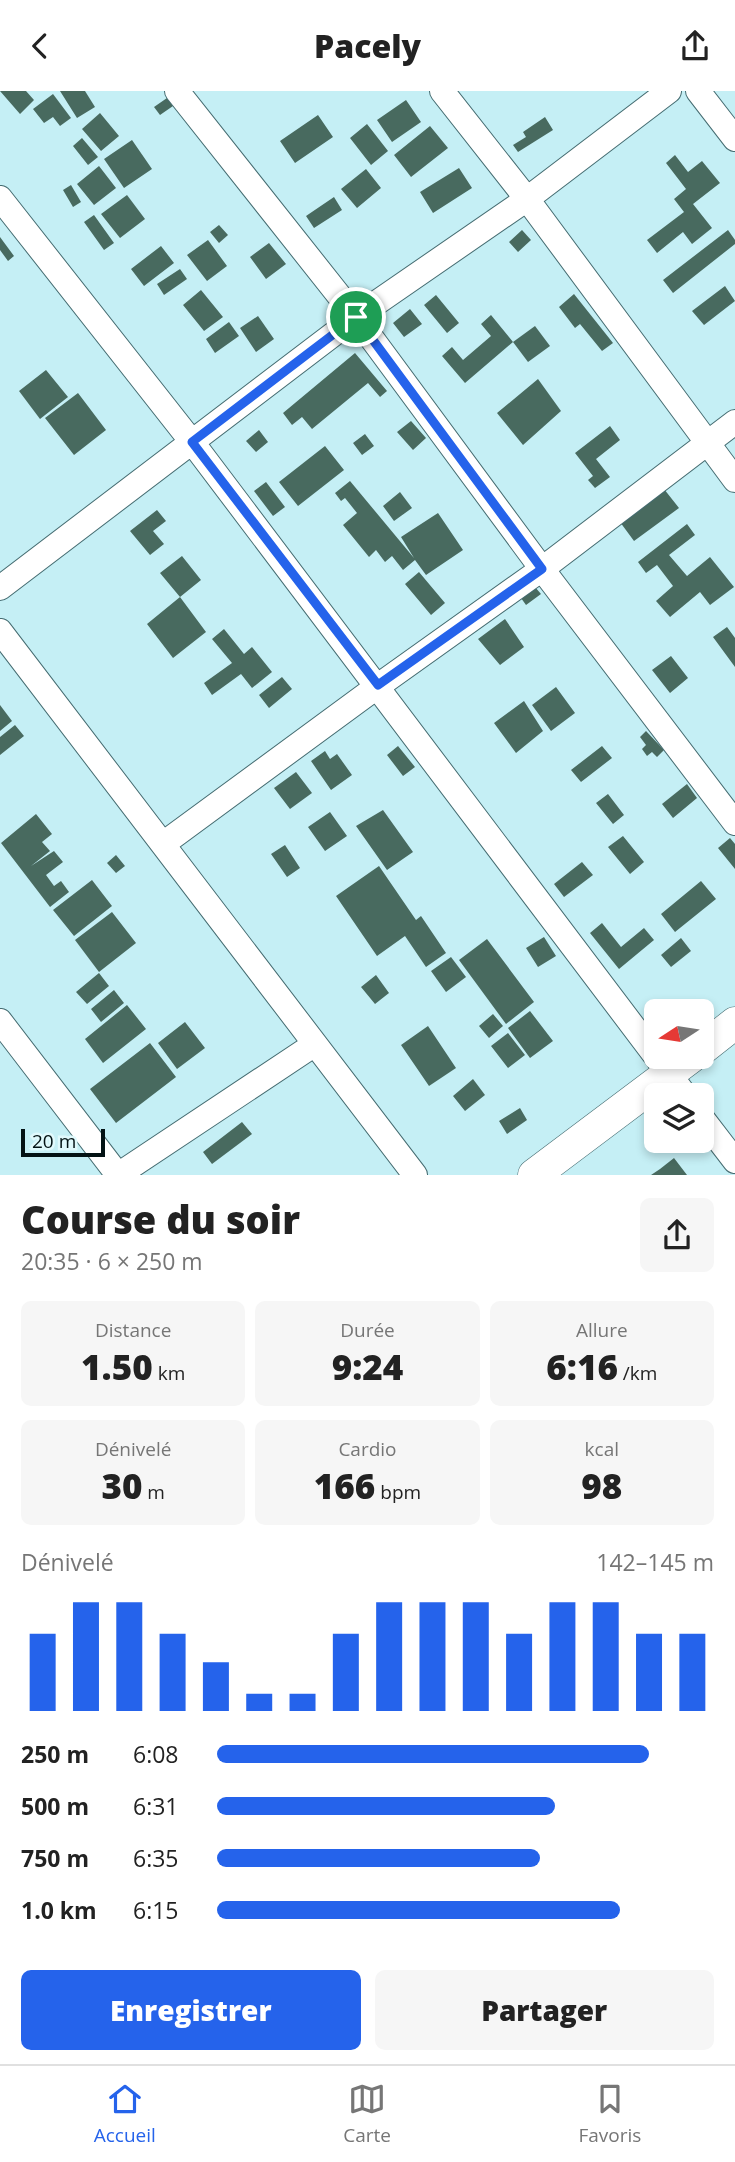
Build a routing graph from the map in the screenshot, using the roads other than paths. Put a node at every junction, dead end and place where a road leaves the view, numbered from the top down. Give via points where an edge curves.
1 (177, 91) edge
2 (442, 91) edge
3 (669, 91) edge
4 (698, 91) edge
5 (735, 139) edge
6 (0, 198) edge
7 (527, 199) junction
8 (356, 317) junction
9 (735, 422) edge
10 (192, 442) junction
11 (707, 443) junction
12 (735, 480) edge
13 (542, 569) junction
14 (0, 588) edge
15 (0, 631) edge
16 (378, 685) junction
17 (735, 823) edge
18 (163, 844) junction
19 (0, 1021) edge
20 (735, 1023) edge
21 (714, 1040) edge
22 (315, 1044) junction
23 (682, 1076) edge
24 (714, 1134) edge
25 (735, 1161) edge
26 (118, 1175) edge
27 (415, 1175) edge
28 (534, 1175) edge

1 - 8 street
2 - 7 street
3 - 7 street
4 - 5 street
6 - 10 street
7 - 8 street
7 - 11 street
8 - 10 street
8 - 13 street
9 - 11 street
10 - 14 street
10 - 16 street
11 - 12 street
11 - 13 street
13 - 16 street
13 - 17 street
15 - 18 street
16 - 18 street
16 - 23 street
18 - 22 street
19 - 26 street
20 - 21 street
22 - 26 street
22 - 27 street
23 - 28 street
24 - 25 street

